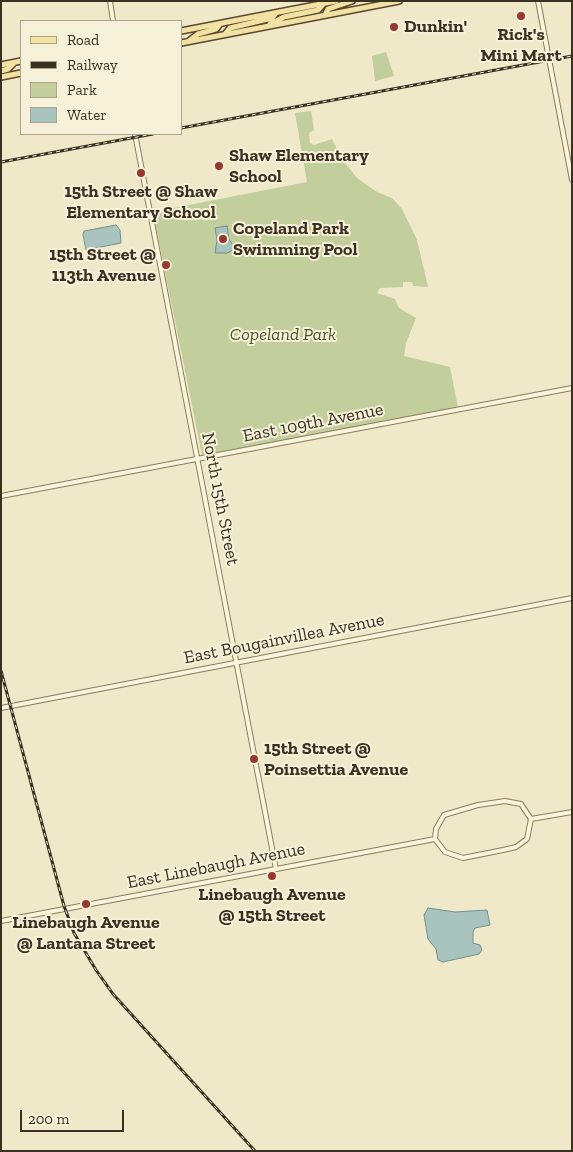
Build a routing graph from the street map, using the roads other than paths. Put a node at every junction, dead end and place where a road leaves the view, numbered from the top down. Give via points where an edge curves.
1 (110, 1) edge
2 (336, 1) edge
3 (352, 1) edge
4 (399, 1) edge
5 (538, 1) edge
6 (324, 3) junction
7 (276, 13) junction
8 (325, 15) junction
9 (114, 20) edge
10 (221, 24) junction
11 (268, 26) junction
12 (182, 31) edge
13 (225, 34) junction
14 (189, 41) junction
15 (182, 43) edge
16 (20, 61) edge
17 (14, 63) junction
18 (1, 65) edge
19 (1, 71) edge
20 (20, 72) edge
21 (1, 77) edge
22 (135, 135) edge
23 (572, 180) edge
24 (572, 388) edge
25 (198, 459) junction
26 (1, 496) edge
27 (572, 598) edge
28 (238, 663) junction
29 (1, 708) edge
30 (572, 812) edge
31 (531, 819) junction
32 (435, 839) junction
33 (276, 869) junction
34 (1, 921) edge

1 - 9 street
2 - 6 main road
3 - 8 main road via 328,10
4 - 8 main road
5 - 23 street
6 - 7 main road
6 - 11 main road via 318,10 284,17
7 - 10 main road
7 - 13 main road via 272,18 230,28
8 - 11 main road
10 - 12 main road
10 - 14 main road
11 - 13 main road
13 - 14 main road
14 - 15 main road
16 - 17 main road
17 - 18 main road
17 - 19 main road
20 - 21 main road
22 - 25 street, North 15th Street
24 - 25 street, East 109th Avenue
25 - 26 street, East 109th Avenue
25 - 28 street, North 15th Street
27 - 28 street, East Bougainvillea Avenue
28 - 29 street, East Bougainvillea Avenue
28 - 33 street, North 15th Street
30 - 31 street
31 - 32 street via 521,804 505,801 478,805 444,815 436,829
31 - 32 street via 527,839 516,848 462,858 445,852
32 - 33 street, East Linebaugh Avenue
33 - 34 street, East Linebaugh Avenue

